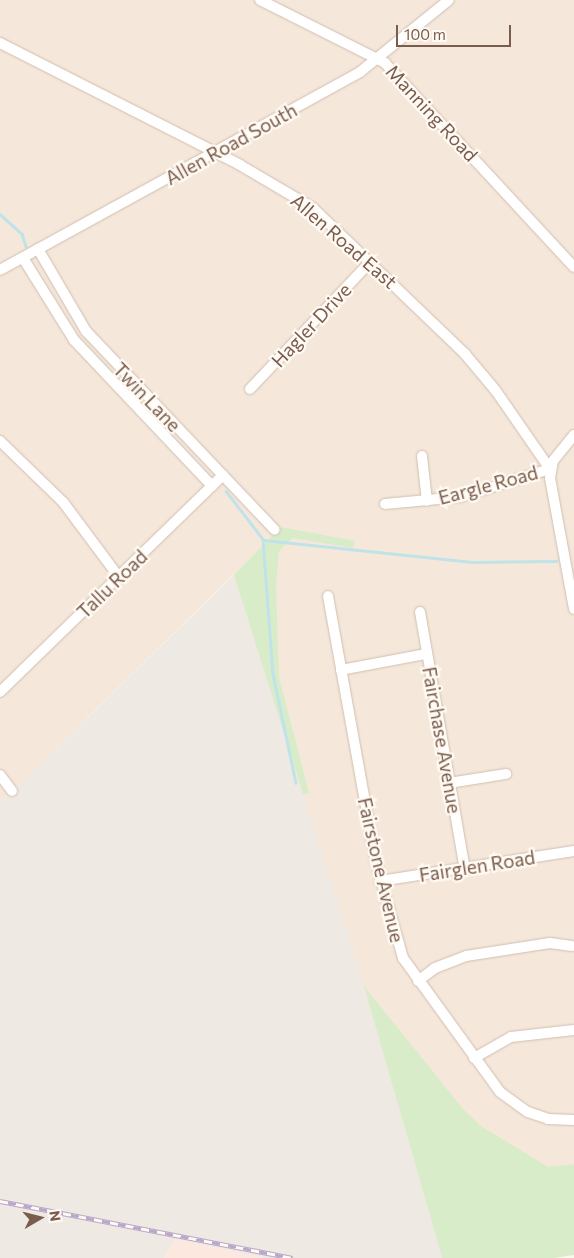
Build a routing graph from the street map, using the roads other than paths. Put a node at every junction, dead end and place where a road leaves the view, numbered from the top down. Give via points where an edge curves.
1 (260, 0) edge
2 (449, 0) edge
3 (0, 43) edge
4 (379, 59) junction
5 (215, 153) junction
6 (38, 249) junction
7 (23, 258) junction
8 (371, 261) junction
9 (574, 266) edge
10 (0, 270) edge
11 (250, 389) dead end
12 (574, 435) edge
13 (0, 441) edge
14 (422, 456) dead end
15 (550, 469) junction
16 (223, 475) junction
17 (212, 486) junction
18 (426, 501) junction
19 (385, 504) dead end
20 (275, 530) dead end
21 (119, 577) junction
22 (328, 596) dead end
23 (574, 609) edge
24 (420, 612) dead end
25 (426, 654) junction
26 (341, 670) junction
27 (0, 692) edge
28 (506, 774) dead end
29 (0, 775) edge
30 (449, 783) junction
31 (12, 792) dead end
32 (574, 851) edge
33 (465, 869) junction
34 (380, 881) junction
35 (572, 946) dead end
36 (418, 981) junction
37 (574, 1030) edge
38 (474, 1058) junction
39 (574, 1120) edge

1 - 4 street, Manning Road
2 - 4 street, Allen Road South
3 - 5 street, Allen Road East
4 - 5 street, Allen Road South
4 - 9 street, Manning Road
5 - 6 street, Allen Road South
5 - 8 street, Allen Road East via 300,199
6 - 7 street, Allen Road South
6 - 16 street, Twin Lane via 86,331
7 - 10 street, Allen Road South
7 - 17 street, Twin Lane via 74,340
8 - 11 street, Hagler Drive
8 - 15 street, Allen Road East via 478,368
12 - 15 street, Eargle Road
13 - 21 street via 63,502
14 - 18 street
15 - 18 street, Eargle Road via 460,497
15 - 23 street
16 - 17 street, Tallu Road
16 - 20 street, Twin Lane
17 - 21 street, Tallu Road
18 - 19 street, Eargle Road
21 - 27 street, Tallu Road
22 - 26 street, Fairstone Avenue
24 - 25 street, Fairchase Avenue
25 - 26 street
25 - 30 street, Fairchase Avenue
26 - 34 street, Fairstone Avenue
28 - 30 street
29 - 31 street
30 - 33 street, Fairchase Avenue
32 - 33 street, Fairglen Road
33 - 34 street, Fairglen Road
34 - 36 street, Fairstone Avenue via 398,947
35 - 36 street via 550,943 466,956 435,968
36 - 38 street, Fairstone Avenue
37 - 38 street via 511,1037
38 - 39 street, Fairstone Avenue via 500,1092 518,1108 548,1119

